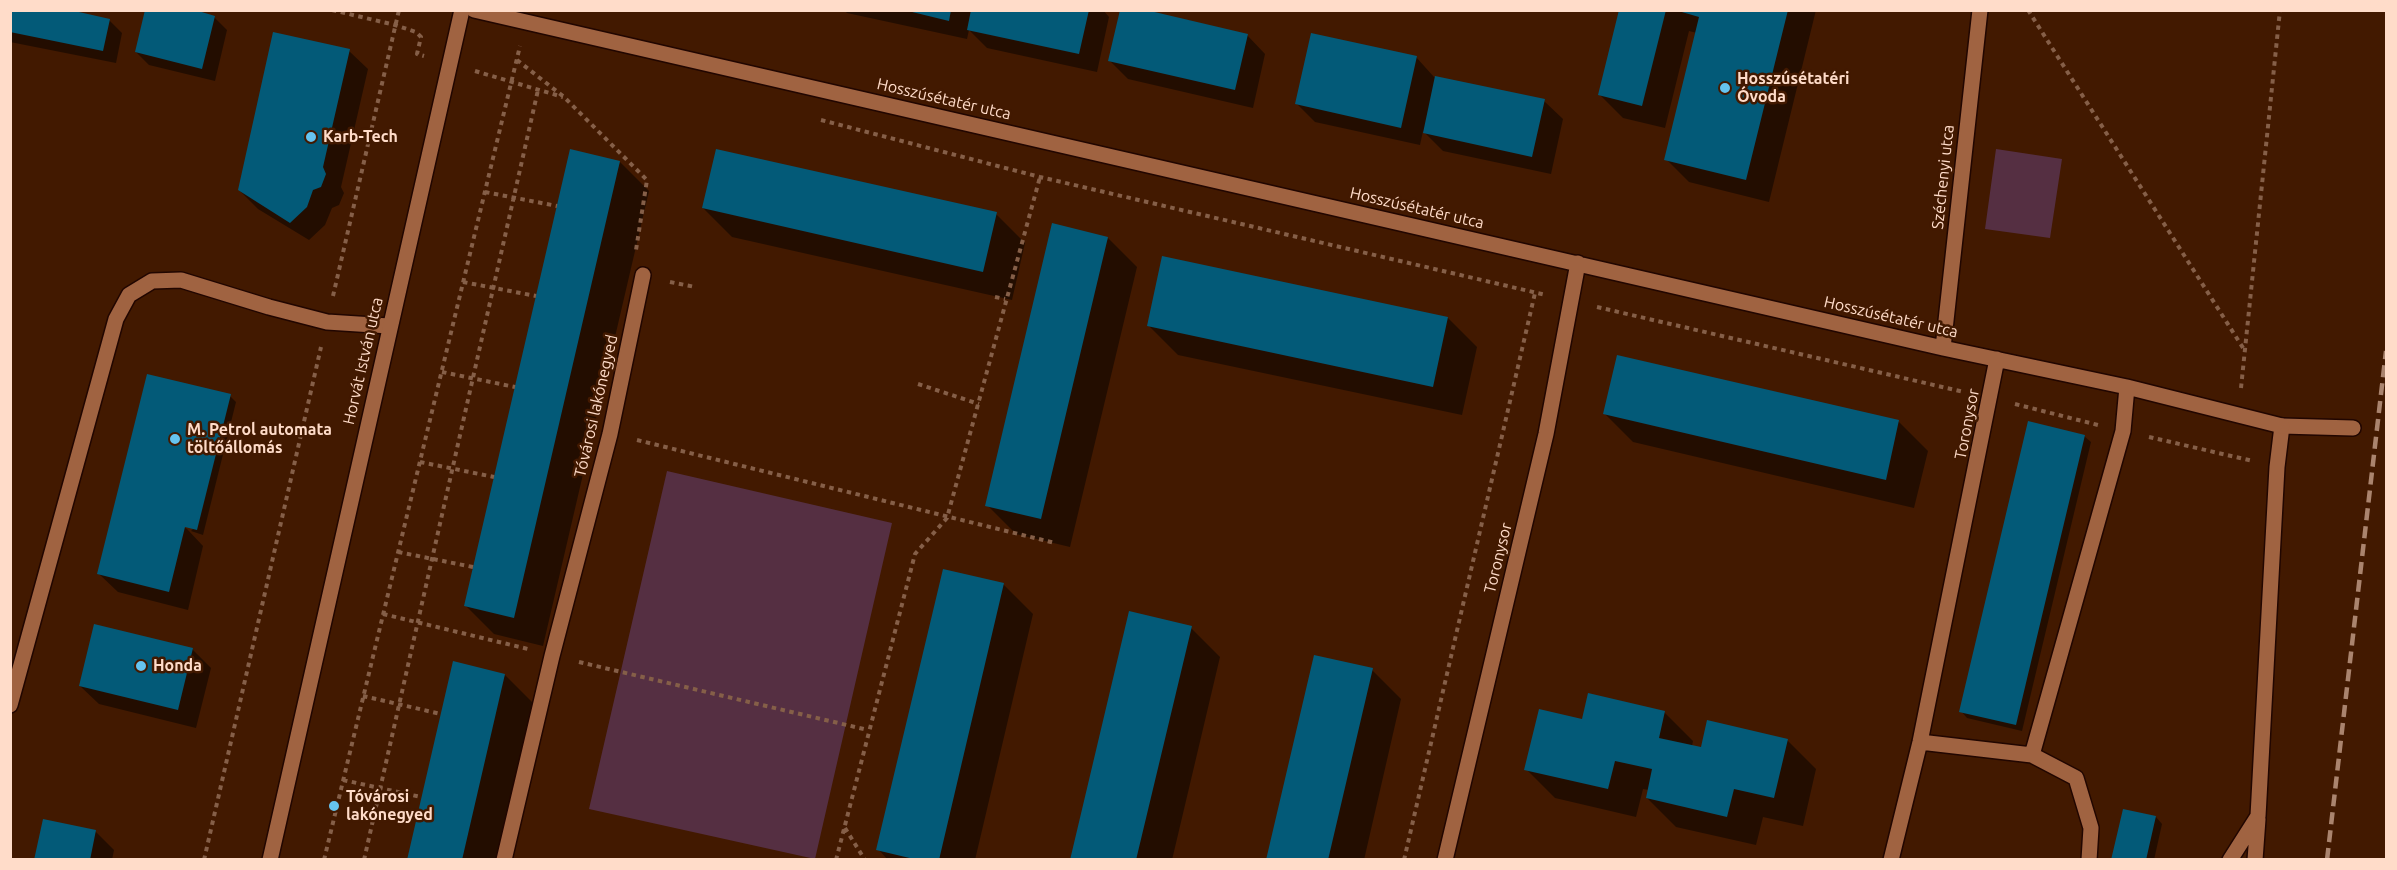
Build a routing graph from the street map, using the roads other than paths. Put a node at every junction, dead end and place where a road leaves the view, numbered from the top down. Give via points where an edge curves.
1 (462, 10) edge
2 (474, 10) edge
3 (1980, 10) edge
4 (1578, 263) junction
5 (643, 275) dead end
6 (389, 326) junction
7 (1943, 348) junction
8 (1997, 360) junction
9 (2127, 387) junction
10 (2282, 426) junction
11 (2353, 428) dead end
12 (10, 705) edge
13 (1920, 742) junction
14 (2032, 755) junction
15 (2258, 816) junction
16 (270, 860) edge
17 (504, 860) edge
18 (1445, 860) edge
19 (1891, 860) edge
20 (2089, 860) edge
21 (2230, 860) edge
22 (2256, 860) edge

1 - 6 street, Horvát István utca
2 - 4 street, Hosszúsétatér utca
3 - 7 street, Széchenyi utca
4 - 7 street, Hosszúsétatér utca
4 - 18 street, Toronysor via 1546,434
5 - 17 street, Tóvárosi lakónegyed via 609,434
6 - 12 street via 327,322 181,279 152,280 129,296 116,319
6 - 16 street, Horvát István utca
7 - 8 street, Hosszúsétatér utca
8 - 9 street, Hosszúsétatér utca
8 - 13 street, Toronysor
9 - 10 street, Hosszúsétatér utca
9 - 14 street via 2123,431
10 - 11 street, Hosszúsétatér utca
10 - 15 street
13 - 14 street
13 - 19 street, Toronysor
14 - 20 street via 2076,778 2091,828
15 - 21 street
15 - 22 street

